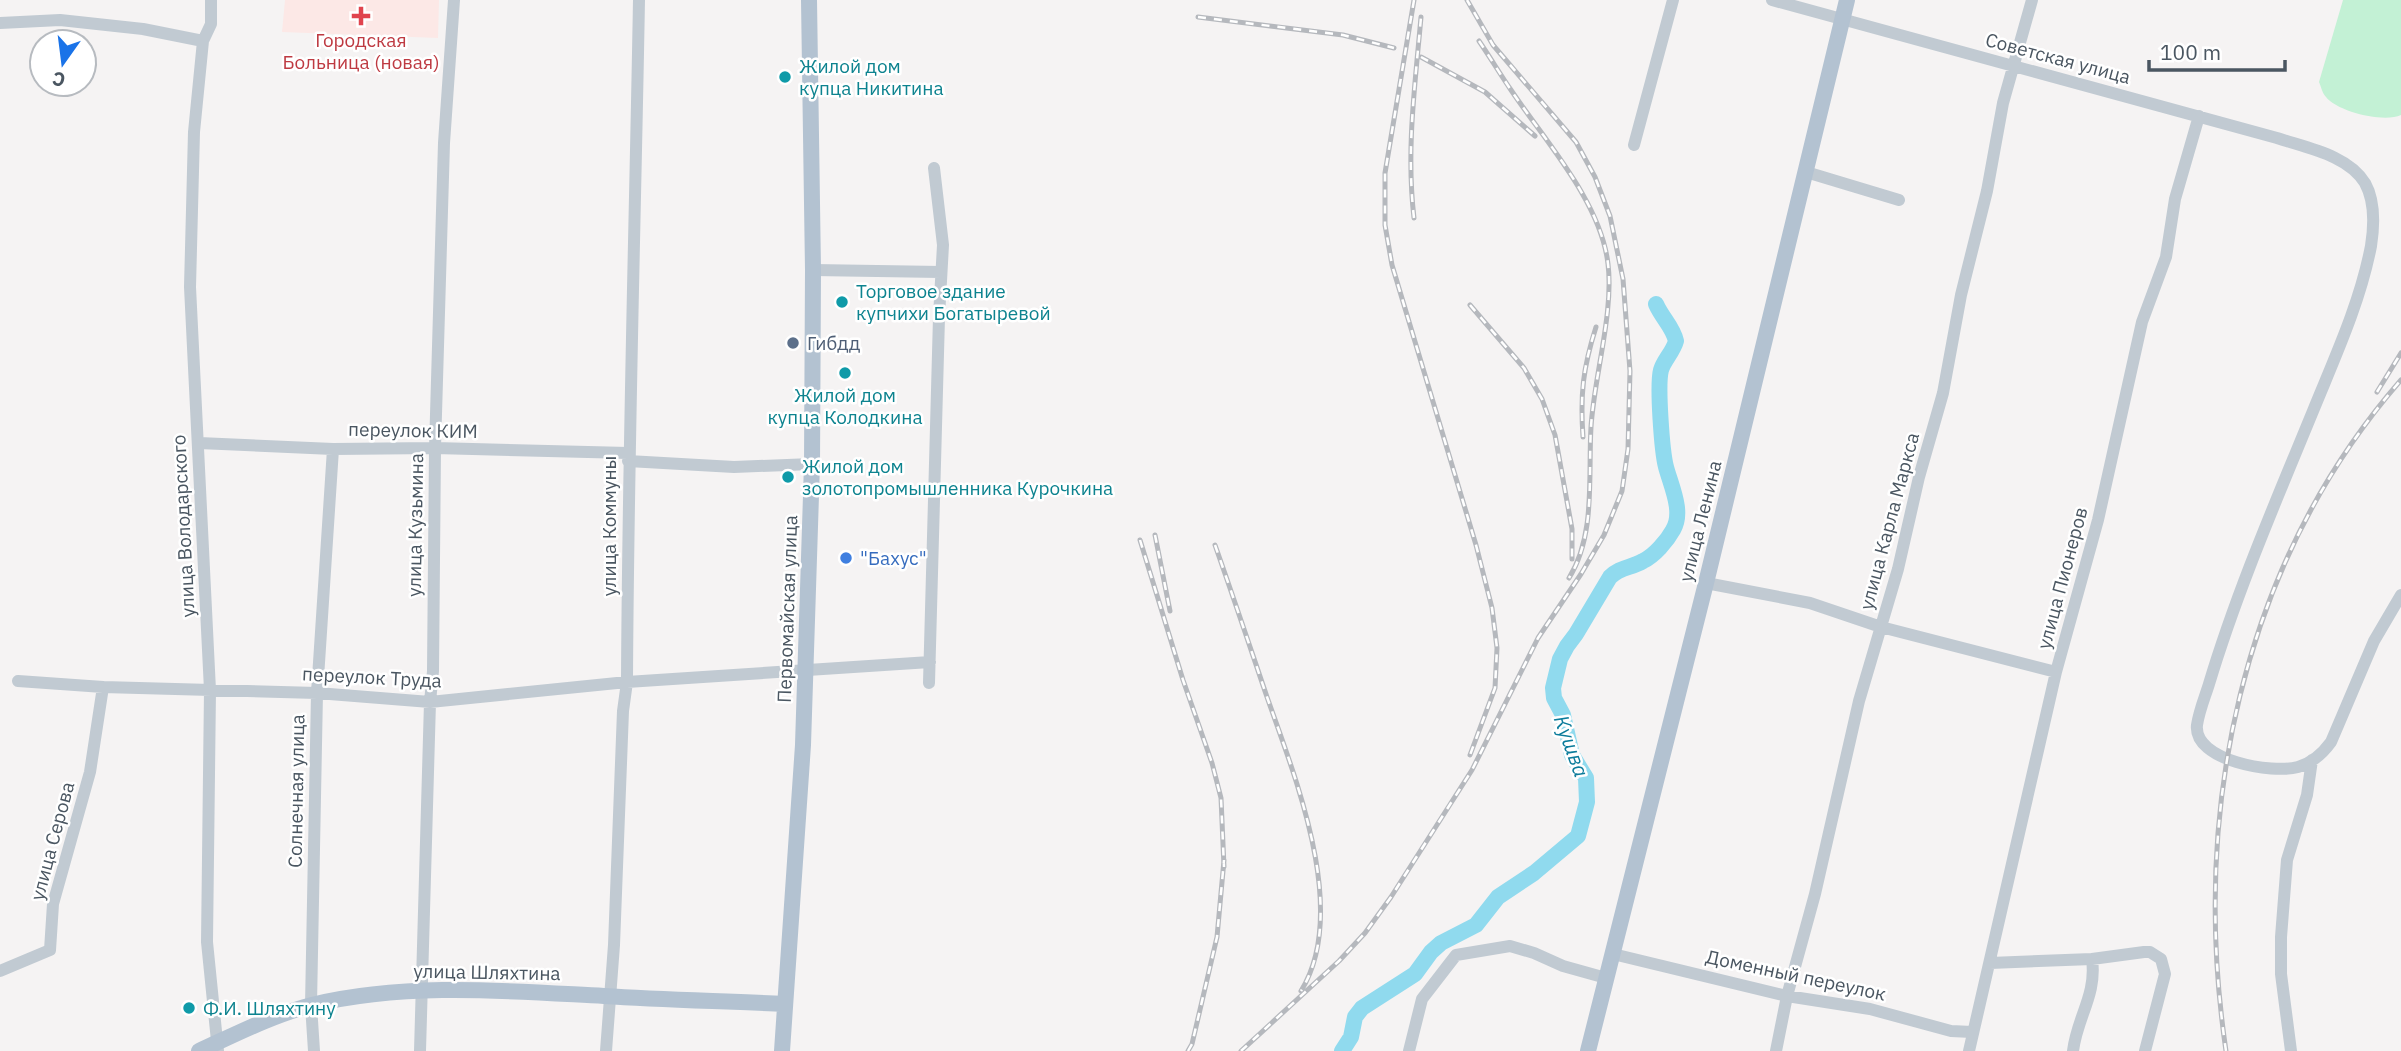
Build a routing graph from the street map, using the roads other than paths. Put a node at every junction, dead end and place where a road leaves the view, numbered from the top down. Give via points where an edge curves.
1 (211, 0) edge
2 (454, 0) edge
3 (639, 0) edge
4 (808, 0) edge
5 (1674, 0) edge
6 (1772, 0) edge
7 (1847, 0) edge
8 (2032, 0) edge
9 (1842, 18) junction
10 (0, 23) edge
11 (203, 41) junction
12 (2014, 67) junction
13 (2199, 116) junction
14 (1634, 145) dead end
15 (934, 169) dead end
16 (1806, 172) junction
17 (1899, 200) dead end
18 (813, 270) junction
19 (941, 272) junction
20 (199, 443) junction
21 (435, 448) junction
22 (333, 449) junction
23 (628, 457) junction
24 (812, 464) junction
25 (1706, 583) junction
26 (2401, 595) edge
27 (1881, 627) junction
28 (930, 662) junction
29 (806, 670) junction
30 (2056, 672) junction
31 (18, 681) dead end
32 (627, 682) junction
33 (929, 683) dead end
34 (103, 687) junction
35 (210, 690) junction
36 (317, 693) junction
37 (430, 702) junction
38 (2312, 760) junction
39 (1613, 954) junction
40 (2092, 959) junction
41 (1990, 962) junction
42 (0, 971) edge
43 (1606, 978) junction
44 (421, 992) junction
45 (1787, 996) junction
46 (609, 997) junction
47 (785, 1004) junction
48 (311, 1006) junction
49 (1972, 1032) junction
50 (217, 1047) edge
51 (199, 1051) edge
52 (314, 1051) edge
53 (420, 1051) edge
54 (606, 1051) edge
55 (782, 1051) edge
56 (1409, 1051) edge
57 (1588, 1051) edge
58 (1776, 1051) edge
59 (1969, 1051) edge
60 (2073, 1051) edge
61 (2145, 1051) edge
62 (2291, 1051) edge

1 - 11 street, улица Володарского via 211,24
2 - 21 street, улица Кузьмина via 444,142
3 - 23 street, улица Коммуны
4 - 18 main road, Первомайская улица
5 - 14 street
6 - 9 street, Советская улица
7 - 9 main road, улица Ленина
8 - 12 street, улица Карла Маркса
9 - 12 street, Советская улица
9 - 16 main road, улица Ленина
10 - 11 street via 60,20
11 - 20 street, улица Володарского via 194,132 190,287
12 - 13 street, Советская улица
12 - 27 street, улица Карла Маркса via 1943,394
13 - 30 street, улица Пионеров via 2175,199 2166,257 2142,322 2098,520
13 - 38 street, Советская улица via 2337,159 2365,182 2370,194 2370,251 2360,290 2262,538 2197,724 2203,746 2227,759 2274,768
15 - 19 street via 943,245
16 - 17 street
16 - 25 main road, улица Ленина
18 - 19 street
18 - 24 main road, Первомайская улица
19 - 28 street
20 - 22 street, переулок КИМ
20 - 35 street, улица Володарского
21 - 22 street, переулок КИМ
21 - 23 street, переулок КИМ
21 - 37 street, улица Кузьмина
22 - 36 street, Солнечная улица
23 - 24 street, переулок КИМ via 734,467
23 - 32 street, улица Коммуны
24 - 29 main road, Первомайская улица
25 - 27 street via 1810,603
25 - 39 main road, улица Ленина
26 - 38 street via 2374,641 2331,741
27 - 30 street
27 - 45 street, улица Карла Маркса
28 - 29 street, переулок Труда
28 - 33 street
29 - 32 street, переулок Труда
29 - 47 main road, Первомайская улица
30 - 41 street, улица Пионеров
31 - 34 street, переулок Труда
32 - 37 street, переулок Труда
32 - 46 street, улица Коммуны
34 - 35 street, переулок Труда
34 - 42 street, улица Серова via 90,772 53,904 50,950
35 - 36 street, переулок Труда
35 - 50 street, улица Володарского via 207,942
36 - 37 street, переулок Труда
36 - 48 street, Солнечная улица
37 - 44 street, улица Кузьмина
38 - 62 street via 2307,795 2287,860 2281,937
39 - 43 main road, улица Ленина
39 - 45 street, Доменный переулок
40 - 41 street
40 - 60 street via 2092,990
40 - 61 street via 2144,952 2161,959 2165,974
41 - 49 street, улица Пионеров
43 - 56 street via 1510,946 1456,955 1422,999
43 - 57 main road, улица Ленина
44 - 46 main road, улица Шляхтина
44 - 48 main road, улица Шляхтина
44 - 53 street, улица Кузьмина
45 - 49 street, Доменный переулок
45 - 58 street, улица Карла Маркса
46 - 47 main road, улица Шляхтина
46 - 54 street, улица Коммуны
47 - 55 main road, Первомайская улица
48 - 50 main road, улица Шляхтина via 259,1024
48 - 52 street, Солнечная улица
49 - 59 street, улица Пионеров
50 - 51 main road, улица Шляхтина

